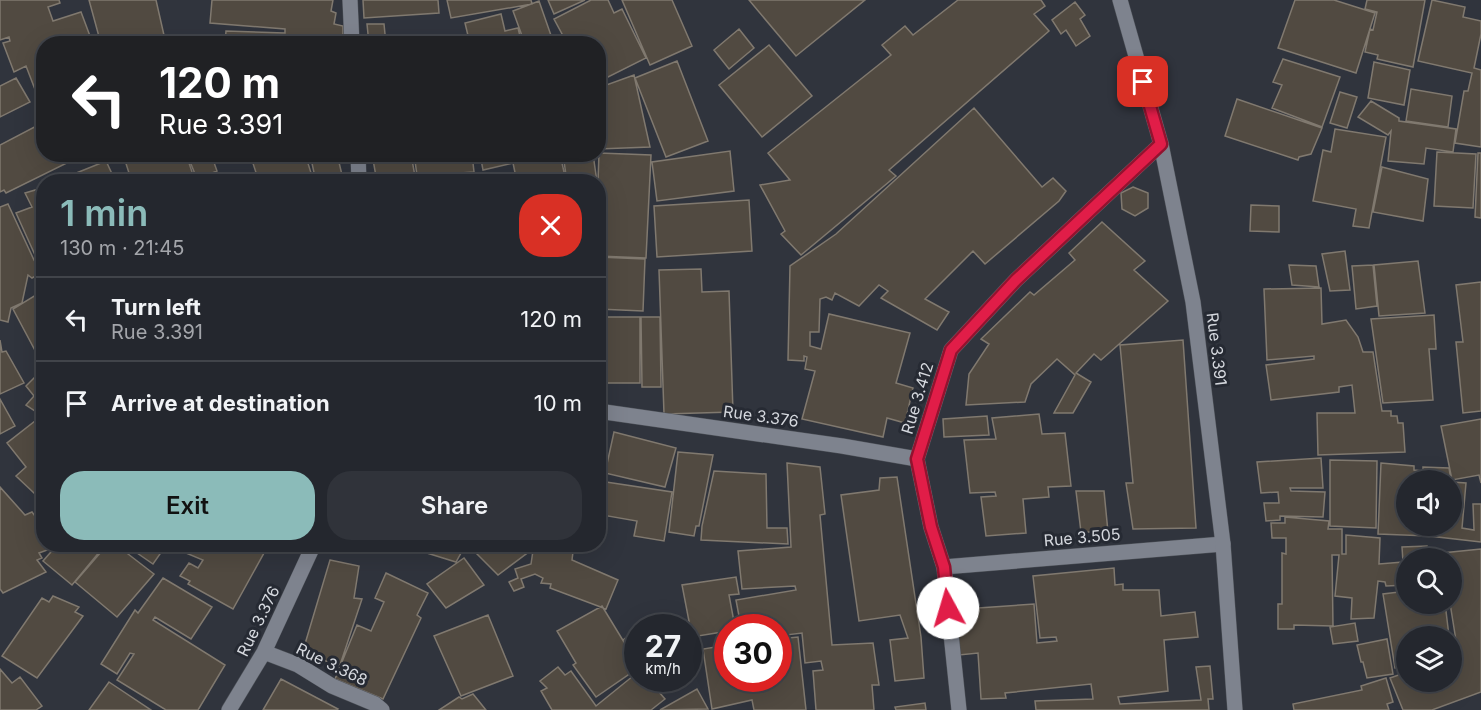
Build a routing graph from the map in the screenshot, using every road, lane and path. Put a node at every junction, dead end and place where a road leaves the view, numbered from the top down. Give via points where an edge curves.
1 (350, 0) edge
2 (1120, 0) edge
3 (352, 36) edge
4 (1161, 144) junction
5 (606, 412) edge
6 (917, 459) junction
7 (1222, 544) junction
8 (310, 552) edge
9 (944, 567) junction
10 (264, 652) junction
11 (229, 710) edge
12 (382, 710) edge
13 (959, 710) edge
14 (1235, 710) edge

1 - 3 street
2 - 4 street, Rue 3.391
4 - 6 street, Rue 3.412 via 1016,280 951,350
4 - 7 street, Rue 3.391 via 1193,302
5 - 6 street, Rue 3.376
6 - 9 street, Rue 3.412
7 - 9 street, Rue 3.505
7 - 14 street, Rue 3.391
8 - 10 street, Rue 3.376
9 - 13 street, Rue 3.412
10 - 11 street, Rue 3.376
10 - 12 street, Rue 3.368 via 298,665

